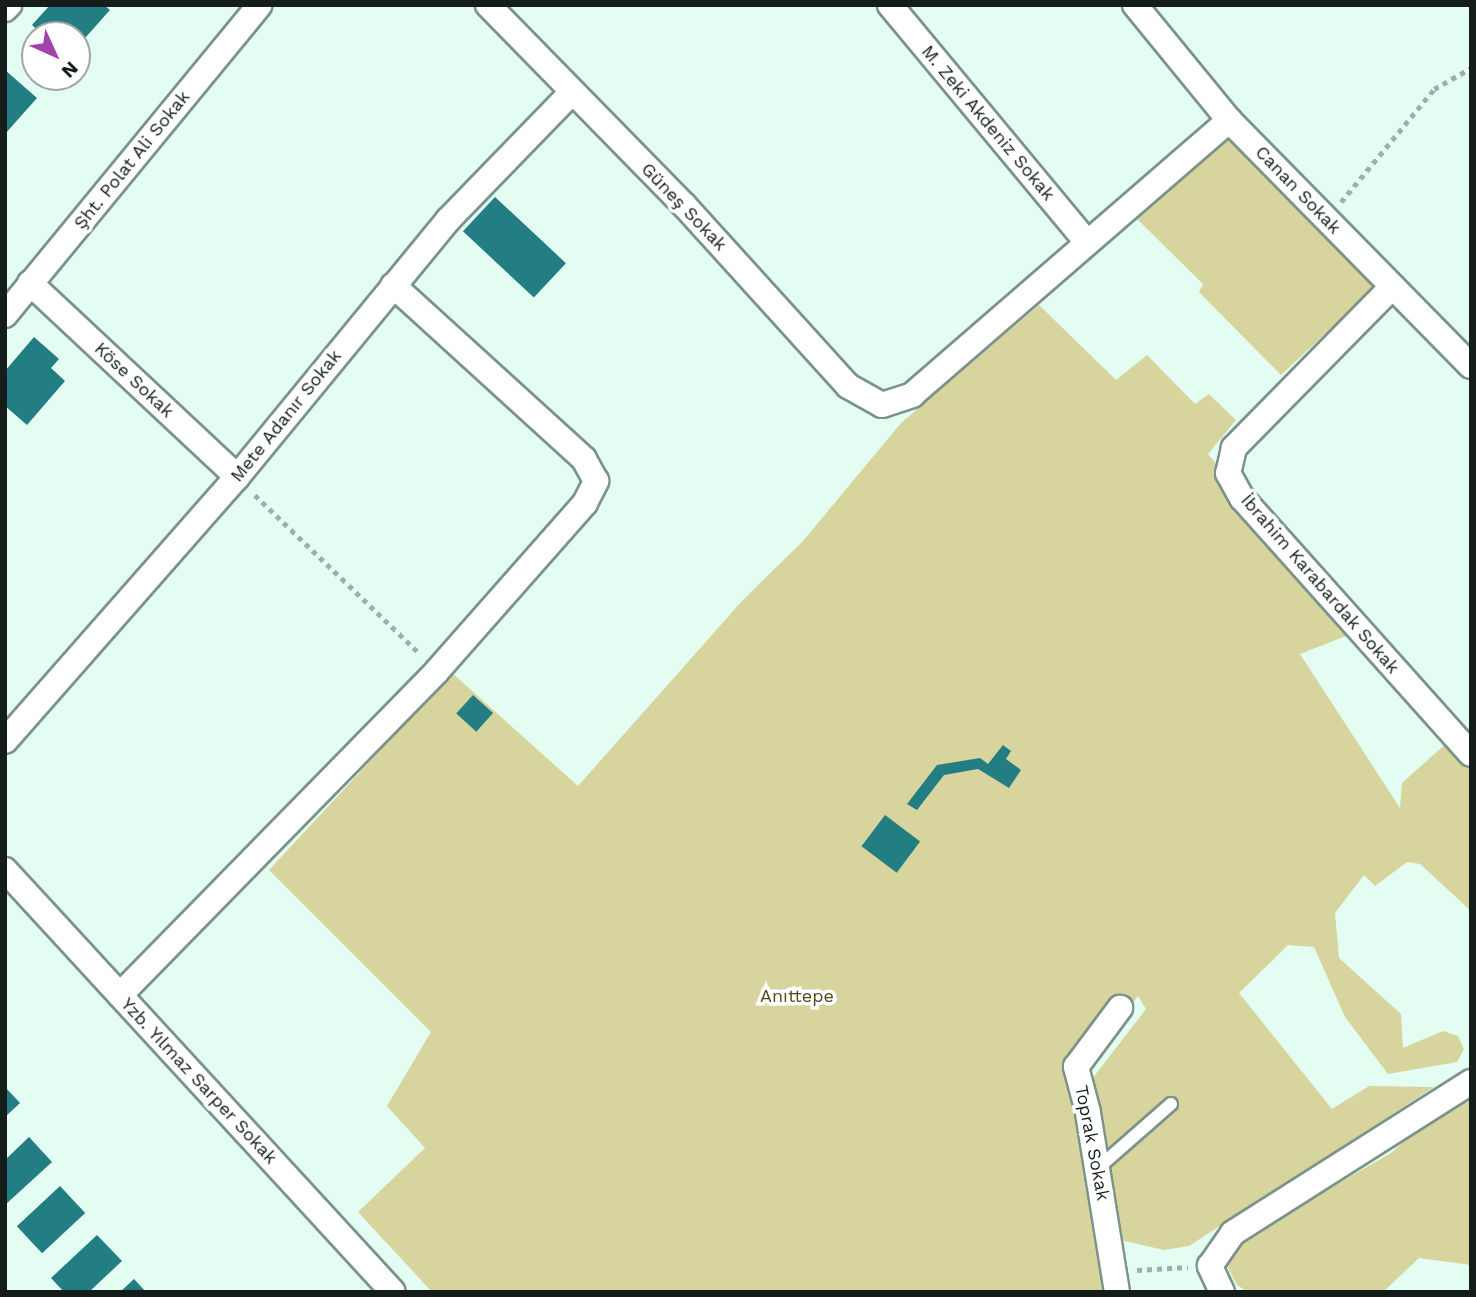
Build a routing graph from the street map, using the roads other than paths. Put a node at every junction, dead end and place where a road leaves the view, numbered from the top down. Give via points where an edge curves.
1 (260, 5) edge
2 (488, 5) edge
3 (890, 5) edge
4 (1135, 5) edge
5 (571, 93) junction
6 (1229, 120) junction
7 (1086, 241) junction
8 (30, 284) junction
9 (393, 285) junction
10 (1392, 287) junction
11 (5, 315) edge
12 (1471, 366) edge
13 (237, 477) junction
14 (5, 741) edge
15 (1471, 754) edge
16 (5, 870) edge
17 (120, 995) junction
18 (1119, 1008) dead end
19 (1471, 1082) edge
20 (1171, 1104) dead end
21 (1098, 1168) junction
22 (1117, 1281) edge
23 (393, 1292) edge
24 (1222, 1292) edge

1 - 8 street, Şht. Polat Ali Sokak
2 - 5 street, Güneş Sokak
3 - 7 street, M. Zeki Akdeniz Sokak
4 - 6 street, Canan Sokak
5 - 7 street, Güneş Sokak via 684,205 848,386 882,404 912,395
5 - 9 street, Mete Adanır Sokak
6 - 7 street
6 - 10 street, Canan Sokak
8 - 11 street, Şht. Polat Ali Sokak
8 - 13 street, Köse Sokak
9 - 13 street, Mete Adanır Sokak
9 - 17 street via 584,459 596,481 586,503 437,671
10 - 12 street, Canan Sokak
10 - 15 street, İbrahim Karabardak Sokak via 1234,448 1228,473 1242,498
13 - 14 street, Mete Adanır Sokak
16 - 17 street, Yzb. Yılmaz Sarper Sokak
17 - 23 street, Yzb. Yılmaz Sarper Sokak
18 - 21 street, Toprak Sokak via 1076,1066
19 - 24 street via 1233,1233 1210,1266
20 - 21 lane
21 - 22 street, Toprak Sokak

